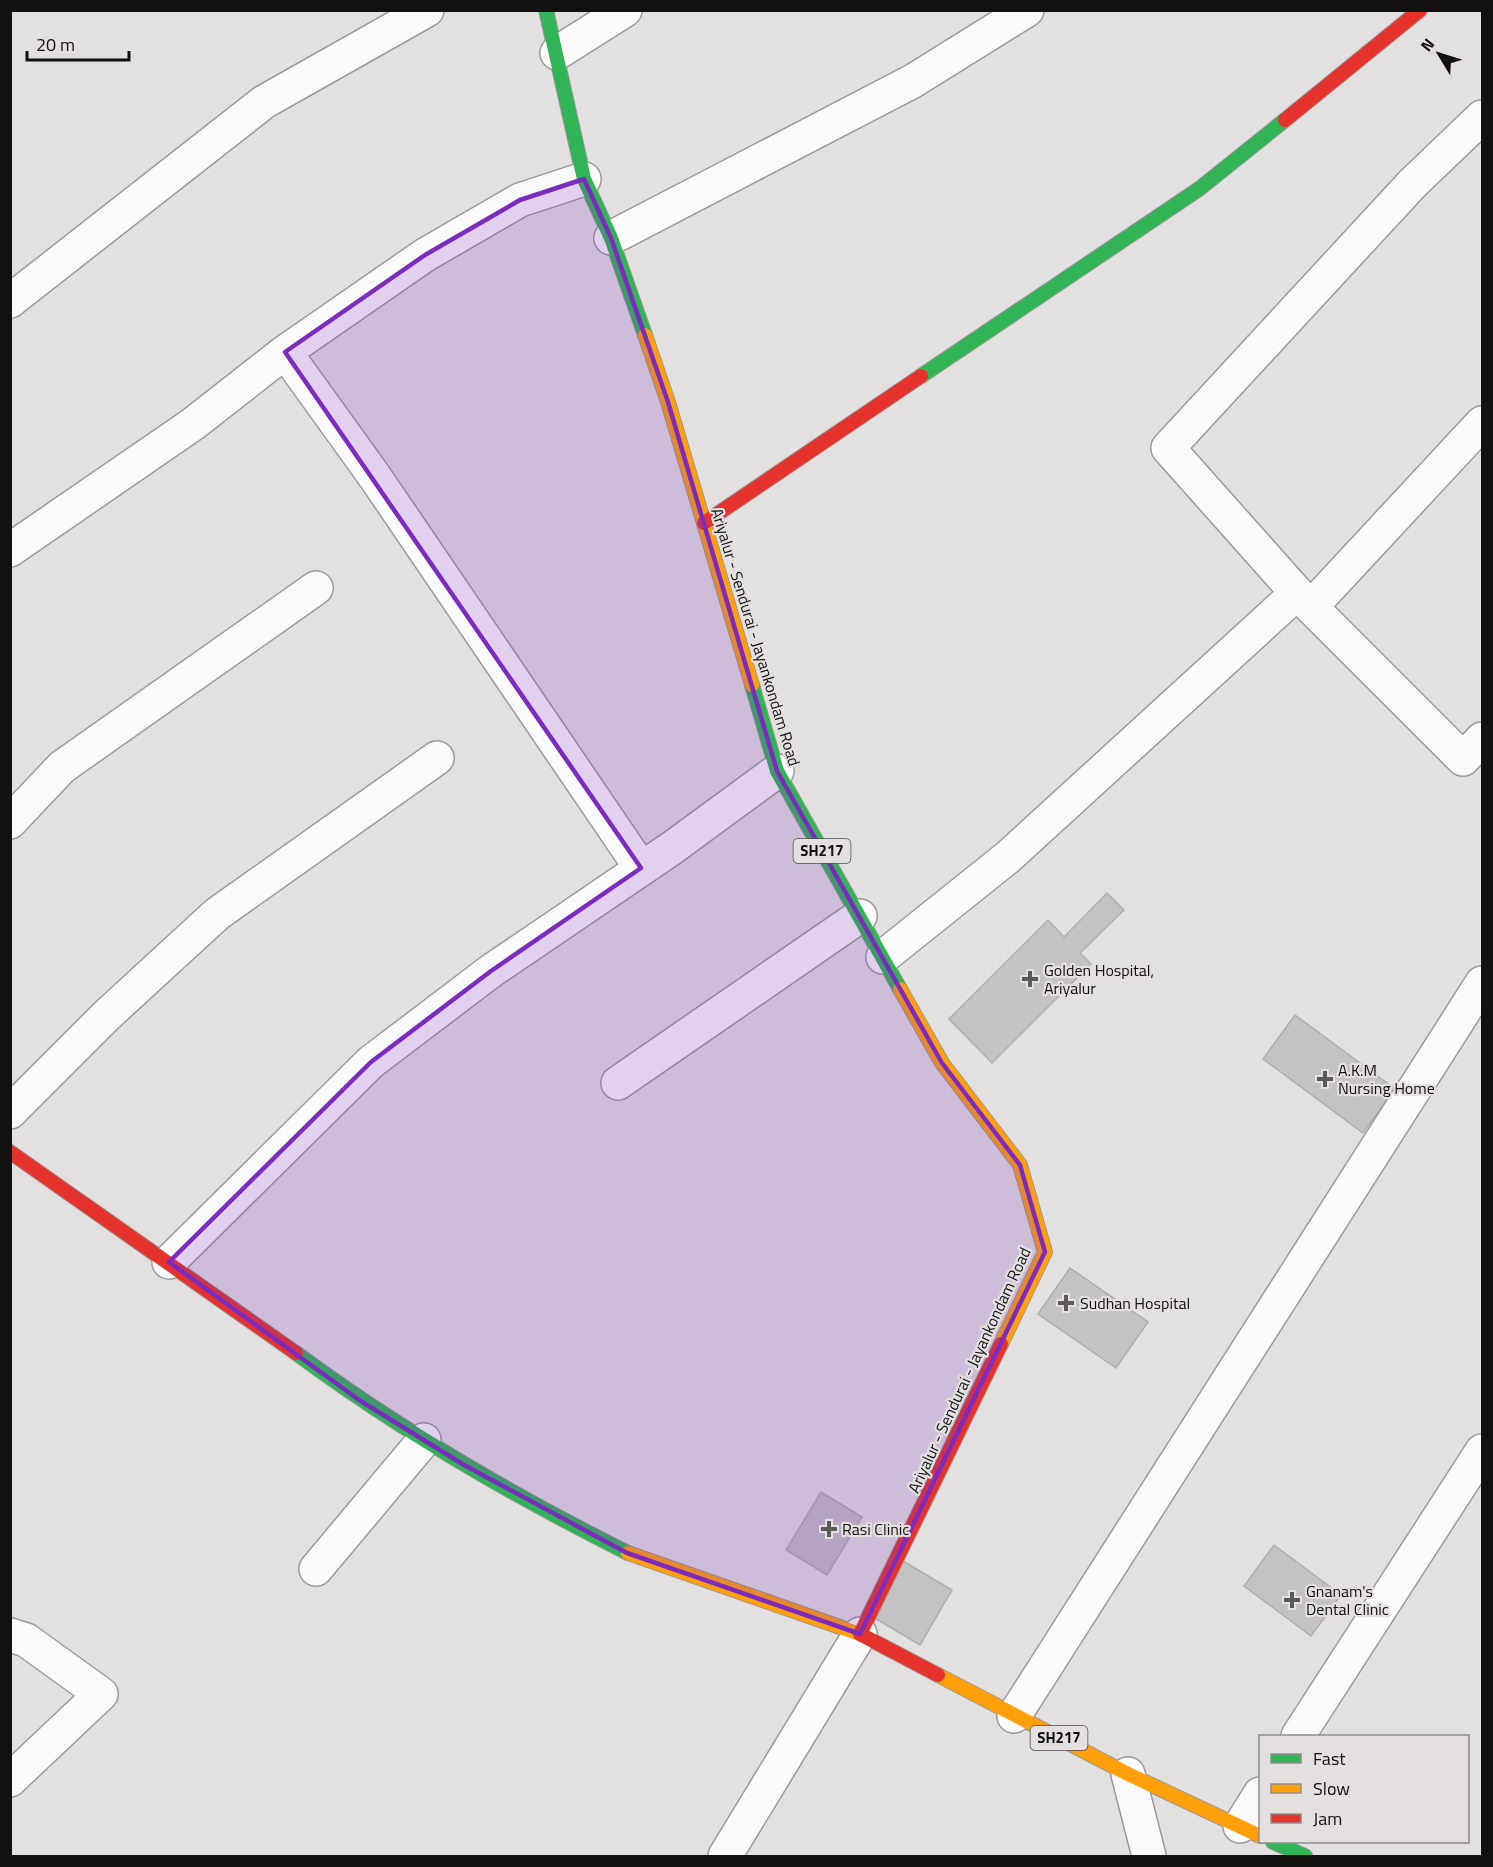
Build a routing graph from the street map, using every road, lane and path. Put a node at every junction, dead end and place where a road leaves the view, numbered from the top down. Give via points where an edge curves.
1 (427, 10) edge
2 (546, 10) edge
3 (626, 10) edge
4 (1027, 10) edge
5 (1420, 10) edge
6 (557, 52) junction
7 (1482, 117) edge
8 (584, 179) junction
9 (610, 237) junction
10 (10, 301) edge
11 (285, 352) junction
12 (1482, 423) edge
13 (704, 523) junction
14 (10, 550) edge
15 (316, 588) dead end
16 (1304, 600) junction
17 (1482, 738) edge
18 (437, 758) dead end
19 (777, 771) junction
20 (10, 822) edge
21 (641, 868) junction
22 (860, 916) junction
23 (883, 957) junction
24 (1482, 983) edge
25 (618, 1083) dead end
26 (10, 1112) edge
27 (10, 1152) edge
28 (169, 1263) junction
29 (424, 1440) junction
30 (1482, 1451) edge
31 (316, 1569) dead end
32 (10, 1635) edge
33 (860, 1635) junction
34 (1014, 1716) junction
35 (1299, 1735) edge
36 (1128, 1774) junction
37 (10, 1780) edge
38 (1259, 1798) edge
39 (1250, 1831) edge
40 (1275, 1843) edge
41 (725, 1857) edge
42 (1149, 1857) edge
43 (1305, 1857) edge

1 - 10 street via 264,102
2 - 6 main road, Ariyalur - Sendurai - Jayankondam Road / SH217
3 - 6 street
4 - 9 street via 913,81
5 - 13 main road via 1199,189
6 - 8 main road, Ariyalur - Sendurai - Jayankondam Road / SH217
7 - 16 street via 1412,184 1168,448
8 - 9 main road, Ariyalur - Sendurai - Jayankondam Road / SH217
8 - 11 street via 520,200 424,255
9 - 13 main road, Ariyalur - Sendurai - Jayankondam Road / SH217 via 668,402
11 - 14 street via 193,424
11 - 21 street via 382,486
12 - 16 street
13 - 19 main road, Ariyalur - Sendurai - Jayankondam Road / SH217
15 - 20 street via 62,767
16 - 17 street via 1464,759
16 - 23 street via 1008,857
18 - 26 street via 217,914 106,1016
19 - 21 street
19 - 22 main road, Ariyalur - Sendurai - Jayankondam Road / SH217
21 - 28 street via 491,971 371,1062
22 - 23 main road, Ariyalur - Sendurai - Jayankondam Road / SH217
22 - 25 street
23 - 33 main road, Ariyalur - Sendurai - Jayankondam Road / SH217 via 942,1063 1020,1165 1046,1252
24 - 34 street
27 - 28 main road
28 - 29 main road via 359,1400
29 - 31 street
29 - 33 main road via 627,1553
30 - 35 street
32 - 37 street via 26,1640 101,1694
33 - 34 main road, SH217
33 - 41 street
34 - 36 main road, SH217
36 - 39 main road, SH217
36 - 42 street
38 - 39 street
40 - 43 main road

